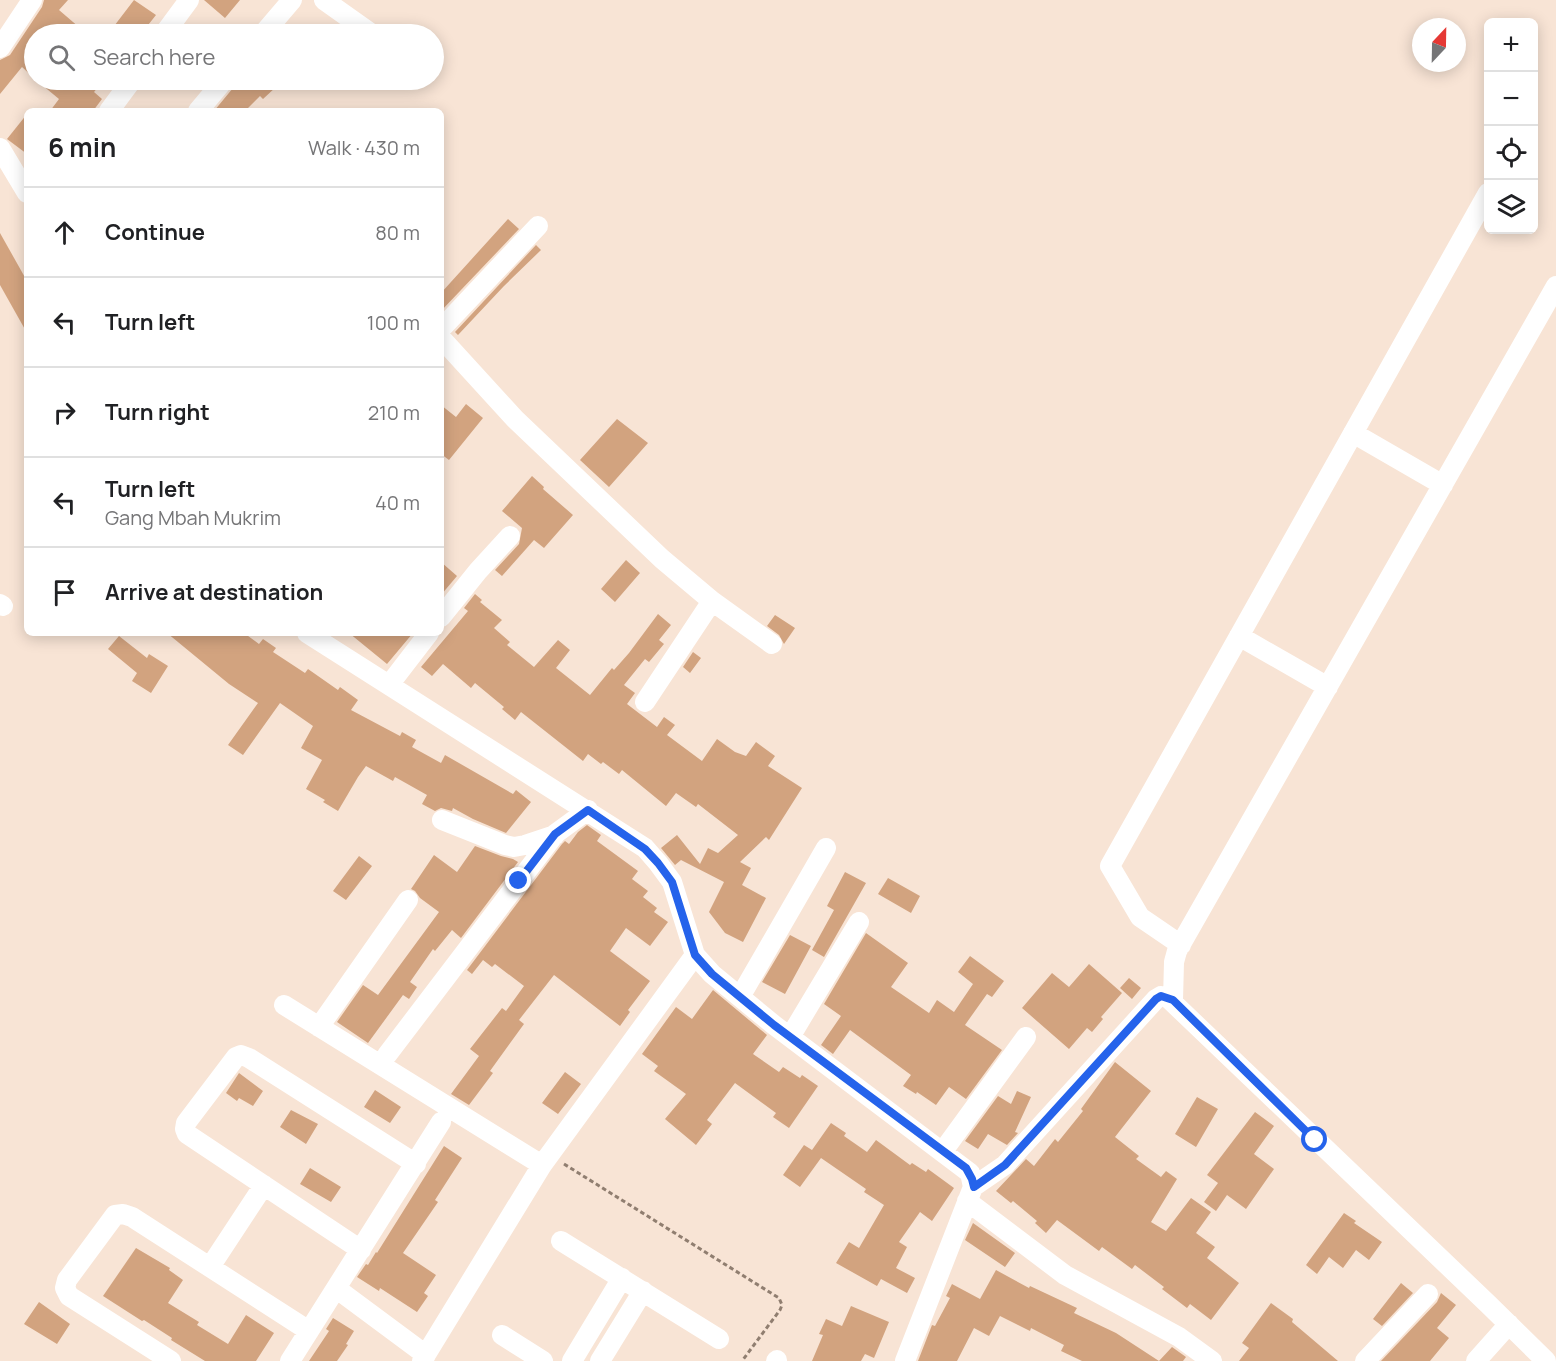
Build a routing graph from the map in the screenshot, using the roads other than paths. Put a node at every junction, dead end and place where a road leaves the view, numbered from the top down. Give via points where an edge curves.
1 (32, 0) edge
2 (189, 0) edge
3 (292, 0) edge
4 (324, 0) edge
5 (171, 24) edge
6 (271, 24) edge
7 (358, 24) edge
8 (0, 48) edge
9 (125, 90) edge
10 (216, 90) edge
11 (111, 108) edge
12 (201, 108) edge
13 (0, 148) edge
14 (24, 188) edge
15 (1484, 200) edge
16 (538, 226) dead end
17 (1556, 286) edge
18 (444, 326) edge
19 (444, 341) edge
20 (1353, 433) junction
21 (1443, 485) junction
22 (510, 536) dead end
23 (711, 601) junction
24 (444, 613) edge
25 (312, 636) edge
26 (427, 636) edge
27 (1239, 636) junction
28 (772, 644) dead end
29 (389, 685) junction
30 (1328, 687) junction
31 (645, 702) dead end
32 (588, 810) junction
33 (442, 820) dead end
34 (555, 834) junction
35 (826, 848) dead end
36 (408, 900) dead end
37 (859, 922) dead end
38 (1180, 945) junction
39 (702, 964) junction
40 (740, 997) junction
41 (1173, 1000) junction
42 (284, 1005) dead end
43 (319, 1027) junction
44 (790, 1037) junction
45 (1026, 1037) dead end
46 (387, 1055) dead end
47 (441, 1122) dead end
48 (943, 1151) junction
49 (546, 1160) junction
50 (416, 1164) junction
51 (264, 1185) junction
52 (970, 1194) junction
53 (561, 1241) dead end
54 (361, 1250) junction
55 (210, 1267) junction
56 (622, 1278) junction
57 (337, 1290) junction
58 (643, 1292) junction
59 (1428, 1294) dead end
60 (1509, 1324) junction
61 (309, 1331) junction
62 (502, 1335) dead end
63 (719, 1339) dead end
64 (424, 1358) edge
65 (171, 1361) edge
66 (290, 1361) edge
67 (543, 1361) edge
68 (572, 1361) edge
69 (600, 1361) edge
70 (905, 1361) edge
71 (1212, 1361) edge
72 (1365, 1361) edge
73 (1476, 1361) edge
74 (1546, 1361) edge

1 - 8 street
2 - 5 street
3 - 6 street
4 - 7 street
9 - 11 street
10 - 12 street
13 - 14 street
15 - 20 street
16 - 18 street
17 - 21 street
19 - 23 street via 515,419
20 - 21 street
20 - 27 street
21 - 30 street
22 - 24 street
23 - 28 street
23 - 31 street
25 - 29 street
26 - 29 street
27 - 30 street
27 - 38 street via 1110,866 1140,917
29 - 32 street
30 - 38 street
32 - 34 street
32 - 39 street via 639,844 658,863 672,882
33 - 34 street via 514,847
34 - 46 street
35 - 40 street
36 - 43 street
37 - 44 street
38 - 41 street via 1174,962
39 - 40 street
39 - 49 street
40 - 44 street
41 - 52 street via 1161,996 1156,999 1005,1165
41 - 60 street
42 - 43 street
43 - 49 street
44 - 48 street
45 - 48 street
47 - 50 street
48 - 52 street via 966,1168 972,1179
49 - 64 street
50 - 51 street via 241,1055 185,1128 187,1134
50 - 54 street
51 - 54 street
51 - 55 street
52 - 70 street
52 - 71 street via 1065,1275 1179,1337
53 - 56 street
54 - 57 street
55 - 61 street
55 - 65 street via 123,1214 115,1215 67,1280 69,1296
56 - 58 street
56 - 68 street
57 - 61 street
57 - 64 street
58 - 63 street
58 - 69 street
59 - 72 street
60 - 73 street
60 - 74 street
61 - 66 street
62 - 67 street

